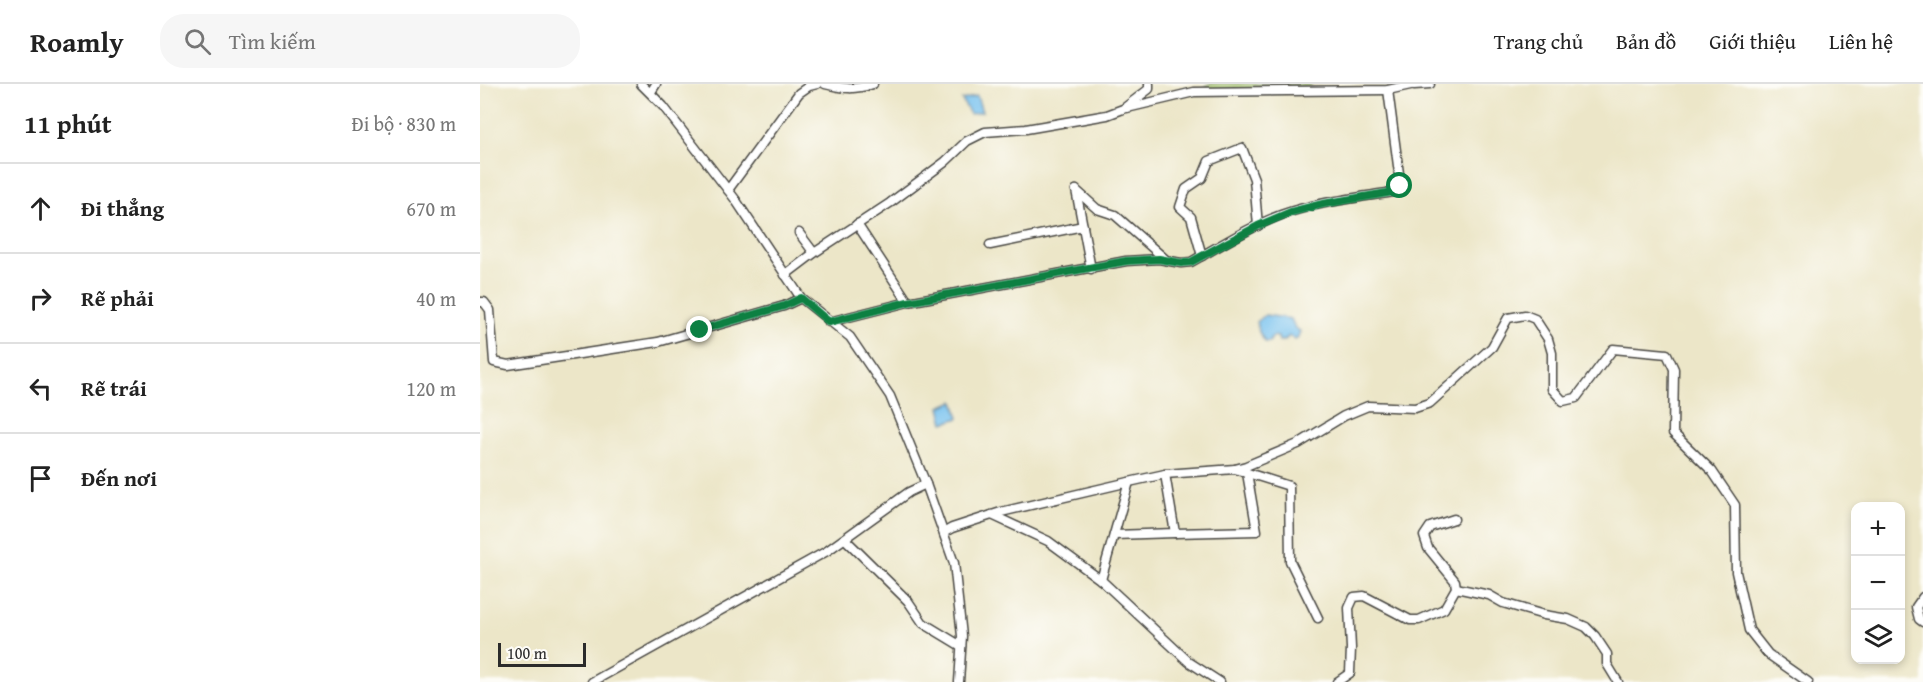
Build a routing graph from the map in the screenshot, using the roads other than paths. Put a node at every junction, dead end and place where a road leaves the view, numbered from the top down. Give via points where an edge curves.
1 (641, 84) edge
2 (817, 84) edge
3 (825, 84) edge
4 (873, 84) edge
5 (1149, 84) edge
6 (1414, 84) edge
7 (1430, 84) edge
8 (653, 88) edge
9 (1388, 90) junction
10 (1123, 110) junction
11 (728, 190) junction
12 (857, 224) junction
13 (1083, 226) junction
14 (1258, 226) junction
15 (799, 233) dead end
16 (990, 244) dead end
17 (814, 253) junction
18 (1202, 256) junction
19 (1167, 260) junction
20 (1091, 269) junction
21 (785, 275) junction
22 (801, 298) junction
23 (480, 302) edge
24 (908, 302) junction
25 (829, 322) junction
26 (1235, 469) junction
27 (1247, 473) junction
28 (1165, 474) junction
29 (1129, 482) junction
30 (926, 484) junction
31 (992, 515) junction
32 (1454, 519) dead end
33 (945, 532) junction
34 (1176, 532) junction
35 (1114, 535) junction
36 (845, 539) junction
37 (1101, 580) junction
38 (1456, 588) junction
39 (1923, 597) edge
40 (1318, 618) dead end
41 (1923, 622) edge
42 (961, 646) junction
43 (592, 682) edge
44 (959, 682) edge
45 (1220, 682) edge
46 (1337, 682) edge
47 (1618, 682) edge
48 (1808, 682) edge

1 - 8 street
2 - 11 street via 799,93
3 - 4 street via 845,89
5 - 10 street
6 - 7 street
6 - 9 street
8 - 11 street
9 - 10 street via 1194,92
9 - 14 street via 1400,181 1397,190 1300,209
10 - 12 street via 1026,129 985,132
11 - 21 street
12 - 17 street
12 - 24 street
13 - 16 street
13 - 19 street via 1076,190 1097,209 1114,215
13 - 20 street
14 - 18 street
14 - 18 street via 1254,179 1242,148 1209,161 1202,178 1186,189 1180,207 1191,217
15 - 17 street
17 - 21 street
18 - 19 street via 1191,262
19 - 20 street via 1136,260
20 - 24 street
21 - 22 street
22 - 23 street via 658,342 508,365 494,362 490,310
22 - 25 street
24 - 25 street
25 - 30 street via 850,337 885,386
26 - 27 street
26 - 28 street
26 - 48 street via 1298,444 1368,406 1416,408 1430,403 1492,346 1508,318 1525,315 1535,319 1552,353 1552,389 1563,401 1576,398 1613,349 1667,354 1674,369 1673,433 1712,471 1735,505 1736,572 1749,630 1768,654
27 - 34 street via 1257,531
27 - 40 street via 1289,486 1290,561
28 - 29 street
28 - 34 street
29 - 31 street
29 - 35 street
30 - 33 street
30 - 36 street
31 - 33 street
31 - 37 street via 1047,541
32 - 38 street via 1430,527 1424,536
33 - 42 street via 954,563
34 - 35 street
35 - 37 street
36 - 42 street via 908,602 923,623
36 - 43 street
37 - 45 street via 1189,662
38 - 46 street via 1444,609 1419,620 1410,620 1364,596 1354,597 1349,608 1350,673
38 - 47 street via 1586,627 1607,654 1607,664
39 - 41 street via 1916,607
42 - 44 street

